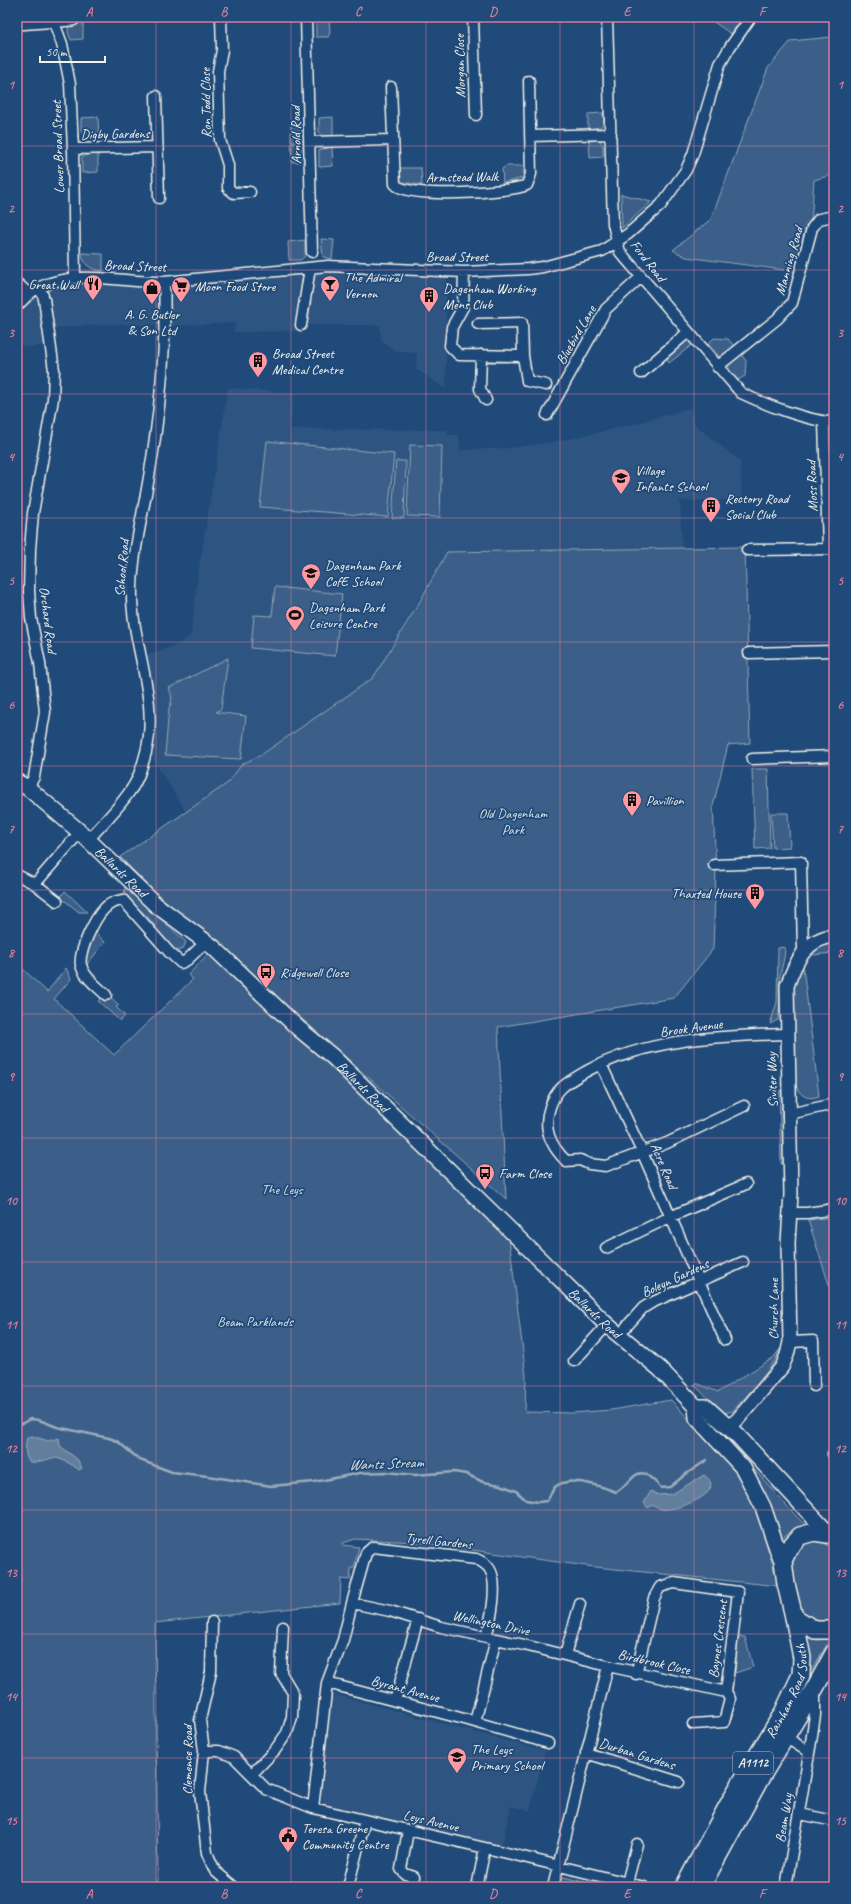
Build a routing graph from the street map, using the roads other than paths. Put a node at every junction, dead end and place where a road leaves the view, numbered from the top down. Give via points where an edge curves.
1 (72, 17) edge
2 (221, 17) edge
3 (306, 17) edge
4 (473, 17) edge
5 (607, 17) edge
6 (751, 17) edge
7 (55, 18) edge
8 (17, 20) edge
9 (529, 81) dead end
10 (391, 88) dead end
11 (156, 96) dead end
12 (476, 115) dead end
13 (610, 134) junction
14 (530, 136) junction
15 (392, 140) junction
16 (310, 142) junction
17 (157, 147) junction
18 (73, 149) junction
19 (250, 192) dead end
20 (159, 198) dead end
21 (834, 216) edge
22 (616, 242) junction
23 (312, 252) dead end
24 (310, 268) junction
25 (464, 272) junction
26 (75, 277) junction
27 (642, 277) junction
28 (164, 282) junction
29 (17, 283) edge
30 (40, 287) junction
31 (29, 294) junction
32 (17, 306) edge
33 (478, 324) dead end
34 (301, 326) dead end
35 (688, 332) junction
36 (481, 355) junction
37 (523, 356) junction
38 (717, 367) junction
39 (641, 373) dead end
40 (546, 384) dead end
41 (486, 400) dead end
42 (547, 416) dead end
43 (829, 422) edge
44 (831, 549) edge
45 (747, 550) dead end
46 (834, 651) edge
47 (749, 653) dead end
48 (834, 756) edge
49 (752, 759) dead end
50 (23, 785) edge
51 (85, 836) junction
52 (714, 865) dead end
53 (17, 875) edge
54 (35, 884) junction
55 (57, 901) dead end
56 (834, 936) edge
57 (206, 942) junction
58 (804, 951) junction
59 (106, 995) dead end
60 (787, 1034) junction
61 (601, 1064) junction
62 (834, 1104) edge
63 (744, 1106) dead end
64 (789, 1114) junction
65 (642, 1152) junction
66 (746, 1184) dead end
67 (834, 1209) edge
68 (791, 1213) junction
69 (670, 1217) junction
70 (606, 1248) dead end
71 (743, 1262) dead end
72 (698, 1281) junction
73 (607, 1326) junction
74 (626, 1327) dead end
75 (725, 1340) dead end
76 (790, 1342) junction
77 (574, 1361) dead end
78 (814, 1386) dead end
79 (696, 1407) junction
80 (728, 1427) junction
81 (730, 1453) junction
82 (831, 1534) edge
83 (783, 1561) junction
84 (352, 1603) junction
85 (580, 1604) dead end
86 (794, 1617) junction
87 (418, 1619) junction
88 (212, 1622) dead end
89 (282, 1627) dead end
90 (834, 1630) edge
91 (486, 1636) junction
92 (496, 1639) junction
93 (834, 1652) edge
94 (565, 1655) junction
95 (608, 1666) junction
96 (636, 1674) junction
97 (327, 1683) junction
98 (815, 1688) junction
99 (726, 1692) junction
100 (395, 1701) junction
101 (475, 1722) junction
102 (693, 1724) dead end
103 (779, 1733) junction
104 (548, 1743) dead end
105 (204, 1751) junction
106 (808, 1752) junction
107 (586, 1753) junction
108 (252, 1774) junction
109 (679, 1782) dead end
110 (313, 1808) junction
111 (800, 1814) junction
112 (365, 1820) junction
113 (834, 1821) edge
114 (408, 1831) junction
115 (637, 1844) dead end
116 (485, 1848) junction
117 (558, 1866) junction
118 (414, 1877) dead end
119 (627, 1883) junction
120 (234, 1887) edge
121 (348, 1887) edge
122 (477, 1887) edge
123 (553, 1887) edge
124 (644, 1887) edge
125 (684, 1887) edge
126 (701, 1887) edge
127 (786, 1887) edge

1 - 7 main road
2 - 19 street, Ron Todd Close via 222,50 218,70 220,140 228,165 228,188 234,193
3 - 16 street, Arnold Road
4 - 12 street, Morgan Close
5 - 13 street, Ford Road
6 - 22 street, Broad Street via 720,64 686,170 661,205
7 - 8 main road
7 - 18 street, Lower Broad Street via 70,84
9 - 14 street, Armstead Walk
10 - 15 street, Armstead Walk
11 - 17 street, Digby Gardens
13 - 14 street
13 - 22 street, Ford Road
14 - 15 street, Armstead Walk via 531,174 527,184 502,190 452,193 398,188 393,179
15 - 16 street
16 - 23 street, Arnold Road
17 - 18 street, Digby Gardens
17 - 20 street, Digby Gardens
18 - 26 street, Lower Broad Street
21 - 38 street, Manning Road via 823,217 815,223 792,303 777,319
22 - 25 street, Broad Street via 602,251 543,267
22 - 27 street, Ford Road via 620,252
24 - 25 street, Broad Street via 328,266
24 - 28 street, Broad Street
24 - 34 street
25 - 36 street via 463,307 452,327 450,346 459,355
26 - 28 street, Broad Street via 146,283
26 - 30 street, Broad Street
27 - 35 street, Ford Road
27 - 42 street, Bluebird Lane via 606,309
28 - 51 street, School Road via 166,326 161,396 132,588 134,623 147,691 149,734 146,752 131,790
29 - 31 street
30 - 31 street, Broad Street
30 - 50 street, Orchard Road via 54,370 53,399 34,513 29,592 45,712 34,778
31 - 32 street, Broad Street
33 - 37 street via 522,324
35 - 38 street, Ford Road
35 - 39 street
36 - 37 street
36 - 41 street via 480,389
37 - 40 street via 527,381
38 - 43 street, Ford Road via 741,393 761,403
43 - 44 street, Moss Road
44 - 45 street
46 - 47 street
48 - 49 street
50 - 51 main road, Ballards Road
51 - 54 street, School Road
51 - 57 main road, Ballards Road via 156,905
52 - 58 street via 801,862
53 - 54 street
54 - 55 street
56 - 58 street, Siviter Way via 813,942
57 - 59 street via 187,960 181,962 168,952 123,900 114,902 104,908 92,926 81,958 86,975
57 - 73 main road, Ballards Road via 376,1097
58 - 60 street, Siviter Way via 793,968 787,986
60 - 61 street, Brook Avenue via 733,1036 668,1044 617,1056
60 - 64 street, Siviter Way
61 - 65 street, Acre Road
61 - 65 street, Brook Avenue via 558,1089 546,1117 548,1136 566,1161 580,1160 606,1166
62 - 64 street
63 - 65 street, Brook Avenue
64 - 68 street, Siviter Way
65 - 69 street, Acre Road
66 - 69 street
67 - 68 street via 807,1214
68 - 76 street, Church Lane via 788,1244
69 - 70 street
69 - 72 street, Acre Road
71 - 72 street, Boleyn Gardens
72 - 74 street, Boleyn Gardens via 643,1308
72 - 75 street, Acre Road
73 - 77 street
73 - 79 main road, Ballards Road via 660,1369
76 - 78 street via 813,1341
76 - 80 street, Church Lane via 782,1367 737,1420
79 - 80 main road, Ballards Road via 706,1407
79 - 81 main road, Ballards Road via 697,1418
80 - 81 main road
80 - 82 main road, Ballards Road
81 - 83 main road, Ballards Road via 755,1488 770,1523 778,1554
82 - 83 main road via 814,1532 800,1536
83 - 86 main road, A1112
84 - 87 street, Wellington Drive
84 - 91 street, Tyrell Gardens via 366,1553 373,1547 476,1559 490,1569 494,1580 491,1620
84 - 97 street via 343,1640
85 - 94 street
86 - 90 main road via 815,1630
86 - 103 main road, Rainham Road South / A1112 via 802,1658 801,1675
87 - 91 street, Wellington Drive
87 - 100 street
88 - 105 street, Clemence Road via 211,1672 200,1720
89 - 108 street via 281,1673 292,1693 292,1717 287,1733
91 - 92 street, Wellington Drive
92 - 94 street, Wellington Drive
92 - 101 street
93 - 98 main road, Rainham Road South / A1112
94 - 95 street, Wellington Drive
95 - 96 street, Birdbrook Close
95 - 107 street
96 - 99 street, Birdbrook Close
96 - 99 street, Baynes Crescent via 654,1598 660,1587 674,1583 738,1592
97 - 100 street, Byrant Avenue
97 - 110 street
98 - 103 main road, Rainham Road South / A1112
98 - 106 street, Beam Way via 815,1715
99 - 102 street via 730,1699 724,1722
100 - 101 street, Byrant Avenue
101 - 104 street, Byrant Avenue
103 - 106 street
103 - 125 main road, Rainham Road South / A1112 via 736,1790
103 - 126 main road, Rainham Road South / A1112 via 761,1777
105 - 108 street, Leys Avenue via 218,1751 234,1757
105 - 120 street, Clemence Road via 200,1792 206,1853 215,1871
106 - 111 street, Beam Way
107 - 109 street, Durban Gardens
107 - 117 street
108 - 110 street, Leys Avenue via 266,1789
110 - 112 street, Leys Avenue
111 - 113 street
111 - 127 street, Beam Way
112 - 114 street, Leys Avenue
112 - 121 street
114 - 116 street, Leys Avenue
114 - 118 street via 401,1870
115 - 119 street
116 - 117 street, Leys Avenue
116 - 122 street
117 - 119 street, Leys Avenue
117 - 123 street
119 - 124 street, Leys Avenue

